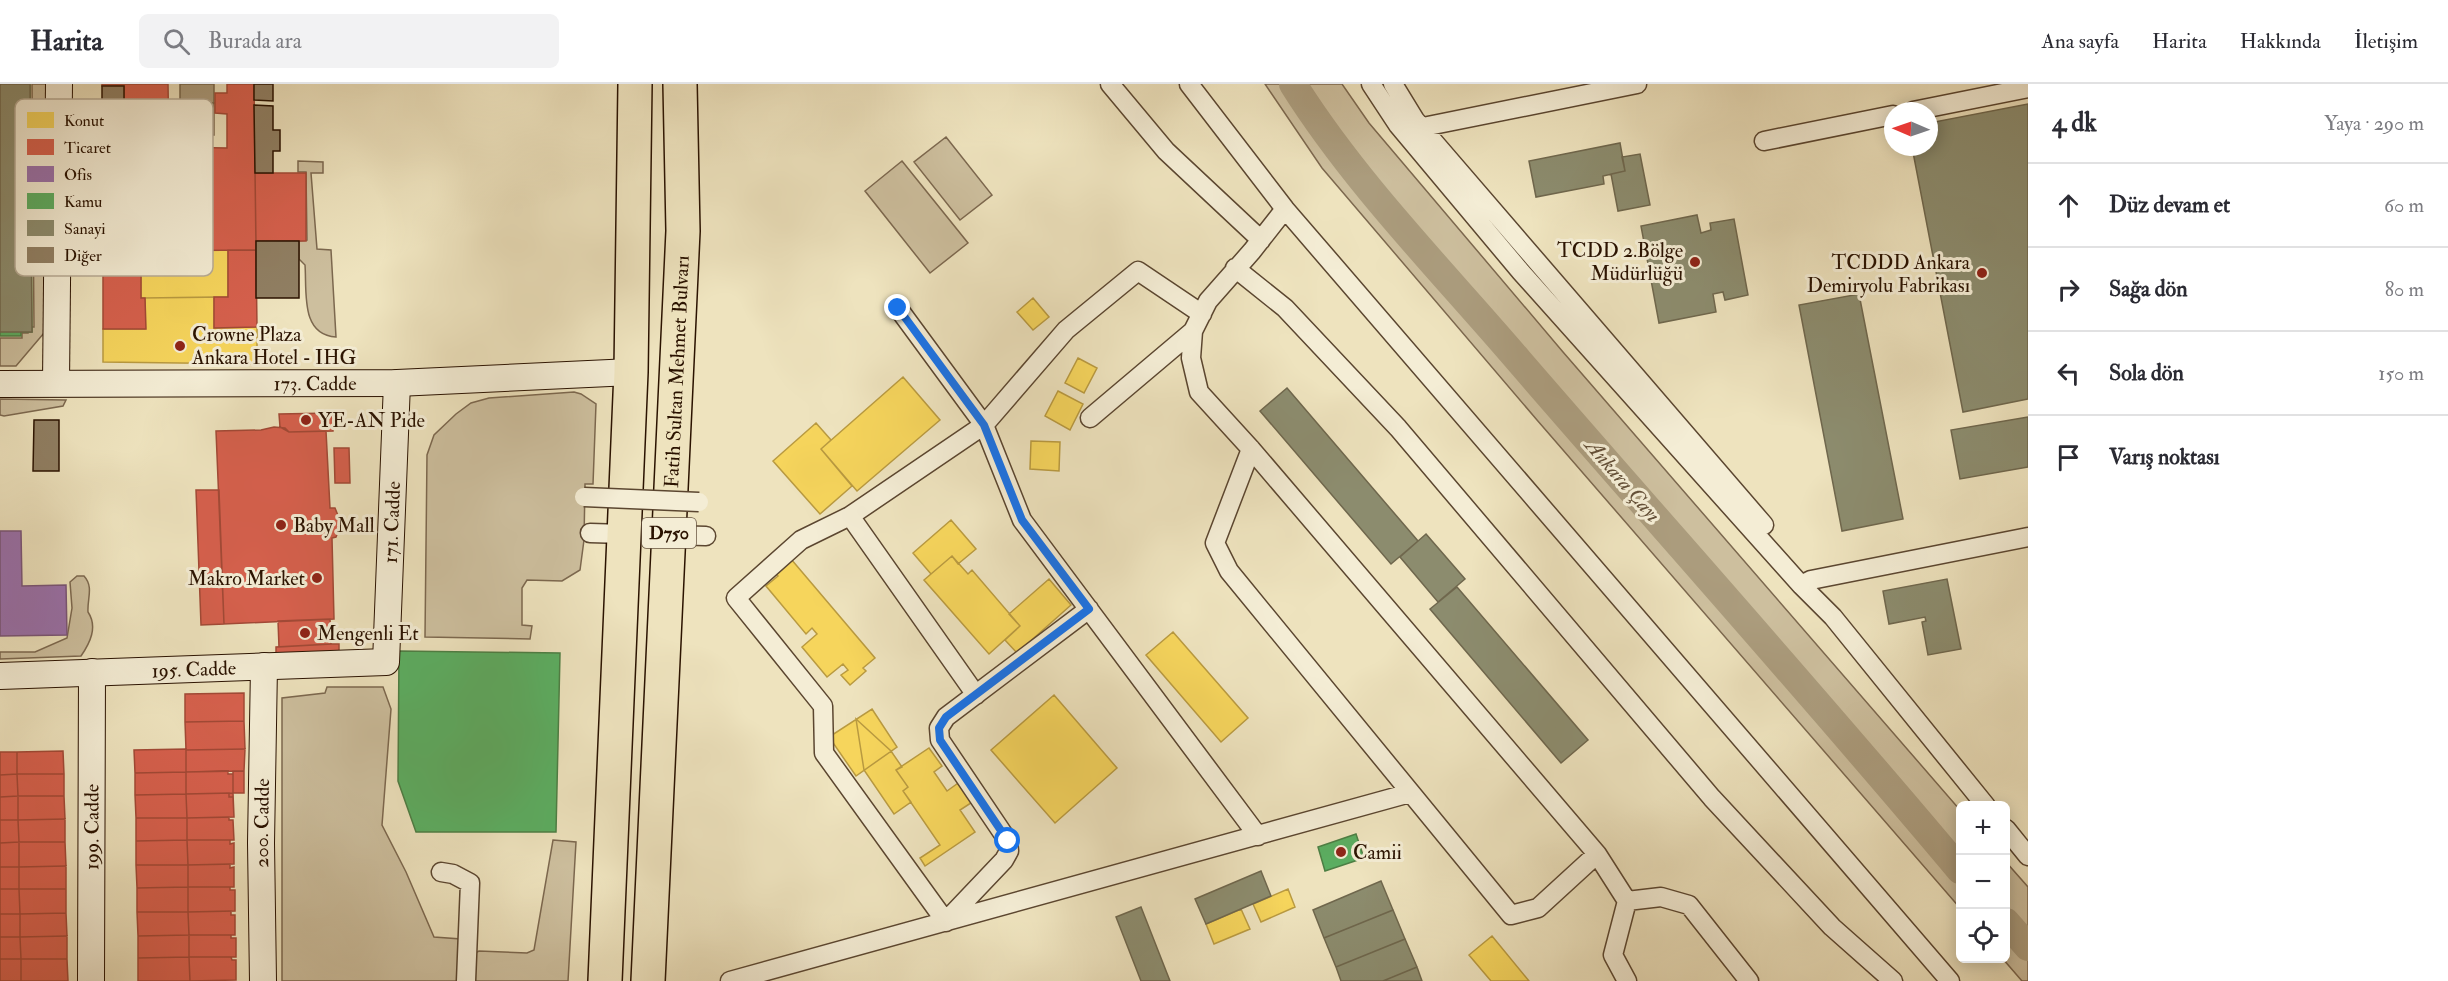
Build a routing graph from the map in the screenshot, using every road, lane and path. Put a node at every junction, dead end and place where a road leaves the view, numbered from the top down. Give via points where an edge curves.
1 (58, 84) edge
2 (636, 84) edge
3 (680, 84) edge
4 (1110, 84) edge
5 (1189, 84) edge
6 (1371, 84) edge
7 (1393, 84) edge
8 (1637, 84) edge
9 (2028, 88) edge
10 (58, 99) edge
11 (1938, 106) edge
12 (1884, 117) edge
13 (1421, 127) junction
14 (1403, 131) junction
15 (1764, 141) dead end
16 (1285, 209) junction
17 (1261, 240) junction
18 (1235, 268) junction
19 (57, 276) edge
20 (898, 308) dead end
21 (1202, 314) junction
22 (1193, 331) junction
23 (631, 372) junction
24 (56, 383) junction
25 (397, 383) junction
26 (0, 384) edge
27 (1090, 418) dead end
28 (984, 425) junction
29 (1251, 449) junction
30 (584, 497) dead end
31 (699, 502) dead end
32 (850, 516) junction
33 (590, 532) dead end
34 (624, 534) junction
35 (669, 535) junction
36 (706, 536) dead end
37 (2028, 537) edge
38 (1806, 582) junction
39 (1089, 609) junction
40 (386, 662) joint
41 (264, 666) junction
42 (92, 672) junction
43 (0, 676) edge
44 (976, 695) junction
45 (1410, 793) junction
46 (1982, 801) edge
47 (2010, 834) edge
48 (1258, 836) junction
49 (1597, 854) junction
50 (2028, 856) edge
51 (441, 872) dead end
52 (1627, 901) junction
53 (946, 922) junction
54 (91, 981) edge
55 (263, 981) edge
56 (466, 981) edge
57 (605, 981) edge
58 (648, 981) edge
59 (730, 981) edge
60 (1627, 981) edge
61 (1749, 981) edge
62 (1893, 981) edge
63 (1950, 981) edge

1 - 10 street
2 - 23 highway, D750
3 - 35 highway, Fatih Sultan Mehmet Bulvarı / D750 via 683,231
4 - 17 street via 1166,151
5 - 16 street
6 - 14 street
7 - 13 street
8 - 13 street
9 - 11 street
12 - 15 street
13 - 14 street
13 - 38 street
14 - 38 street via 1521,272
16 - 17 street
16 - 63 street
17 - 18 street
18 - 21 street
18 - 62 street via 1285,308 1398,428 1712,798 1832,927
19 - 24 street
20 - 28 street
21 - 22 street
21 - 28 street via 1138,271 1066,330
22 - 27 street
22 - 29 street via 1191,358 1199,392
23 - 25 street, 173. Cadde
23 - 34 highway, D750
24 - 25 street, 173. Cadde
24 - 26 street, 173. Cadde
25 - 40 street, 171. Cadde
28 - 32 street
28 - 39 street via 1022,520
29 - 45 street via 1215,543 1229,571
29 - 49 street
30 - 31 street, bridge
32 - 44 street
32 - 53 street via 801,540 736,598 823,706 824,753
33 - 34 street
34 - 57 highway, D750
35 - 36 street
35 - 58 highway, Fatih Sultan Mehmet Bulvarı / D750
37 - 38 street
38 - 46 street
39 - 44 street
39 - 48 street
40 - 41 street, 195. Cadde
41 - 42 street, 195. Cadde
41 - 55 street, 200. Cadde
42 - 43 street, 195. Cadde
42 - 54 street, 199. Cadde
44 - 53 street via 946,717 939,728 940,740 1008,841 1009,851
45 - 48 street
45 - 49 street via 1511,915 1538,908
47 - 50 street
48 - 53 street
49 - 52 street
51 - 56 street via 470,883
52 - 60 street via 1613,955
52 - 61 street via 1661,897 1689,905
53 - 59 street

